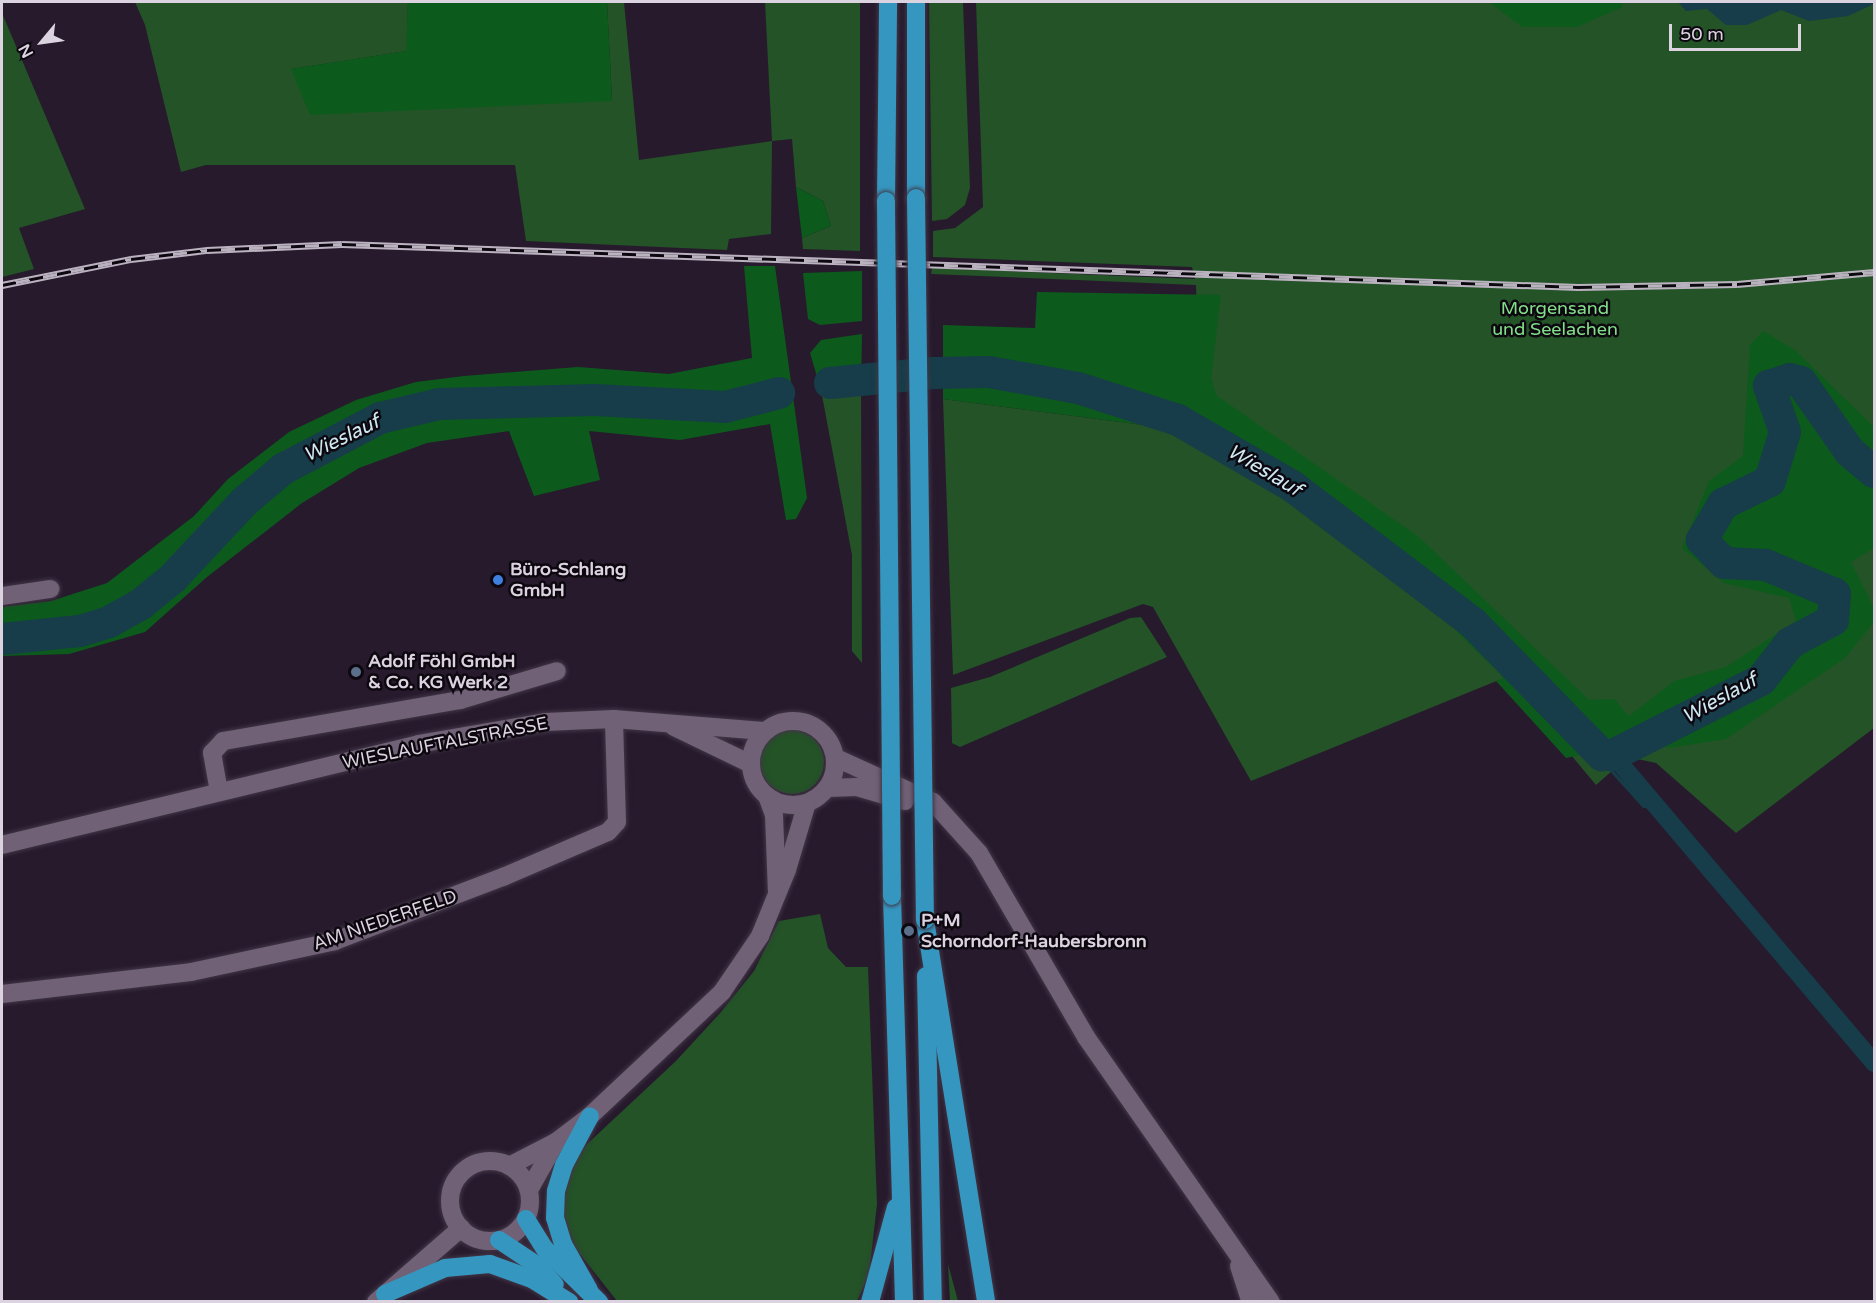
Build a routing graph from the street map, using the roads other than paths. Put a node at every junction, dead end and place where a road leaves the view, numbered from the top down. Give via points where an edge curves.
1 (888, 2) edge
2 (916, 2) edge
3 (50, 589) dead end
4 (2, 596) edge
5 (557, 671) dead end
6 (614, 719) junction
7 (674, 727) junction
8 (764, 731) junction
9 (836, 758) junction
10 (751, 764) junction
11 (828, 788) junction
12 (219, 792) junction
13 (767, 796) junction
14 (807, 803) junction
15 (949, 823) junction
16 (2, 845) edge
17 (777, 894) junction
18 (926, 920) junction
19 (2, 994) edge
20 (590, 1116) junction
21 (556, 1142) junction
22 (509, 1166) junction
23 (529, 1190) junction
24 (899, 1196) junction
25 (526, 1219) junction
26 (461, 1228) junction
27 (499, 1240) junction
28 (1234, 1252) junction
29 (594, 1296) edge
30 (380, 1298) edge
31 (569, 1302) edge
32 (870, 1302) edge
33 (904, 1302) edge
34 (933, 1302) edge
35 (986, 1302) edge
36 (1251, 1302) edge
37 (1271, 1302) edge

1 - 24 highway, bridge via 888,614
2 - 18 highway, bridge
3 - 4 main road
5 - 12 main road via 460,700 223,741 212,753
6 - 7 main road, WIESLAUFTALSTRASSE
6 - 12 main road, WIESLAUFTALSTRASSE via 545,722 418,744
6 - 19 main road, AM NIEDERFELD via 617,822 608,831 481,886 335,941 191,972
7 - 8 main road, WIESLAUFTALSTRASSE via 697,723
7 - 10 main road, WIESLAUFTALSTRASSE
8 - 9 main road, WIESLAUFTALSTRASSE via 790,720 812,725 824,733
8 - 10 main road via 756,742
9 - 11 main road
9 - 15 main road via 933,802
10 - 13 main road via 758,788
11 - 14 main road
11 - 15 main road via 857,787 892,795
12 - 16 main road, WIESLAUFTALSTRASSE
13 - 14 main road via 791,806
13 - 17 main road via 774,815
14 - 17 main road
15 - 28 main road via 979,853 1080,1028
17 - 20 main road via 760,936 722,992
18 - 34 highway
18 - 35 highway
20 - 21 main road
20 - 29 highway via 564,1166 556,1191 555,1218 563,1244
21 - 22 main road
21 - 23 main road
22 - 23 main road via 522,1176
22 - 26 main road via 485,1161 463,1172 455,1182 451,1200 454,1218
23 - 25 main road
24 - 32 highway
24 - 33 highway
25 - 27 main road via 510,1236
25 - 29 highway via 545,1249
26 - 27 main road via 478,1239
26 - 30 main road
27 - 31 highway via 538,1266
28 - 36 main road
28 - 37 main road
30 - 31 highway via 445,1268 490,1264 532,1279

